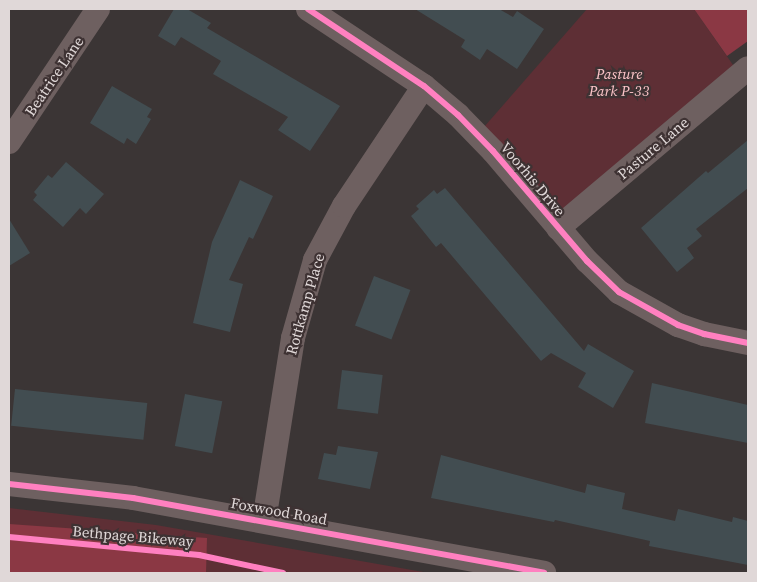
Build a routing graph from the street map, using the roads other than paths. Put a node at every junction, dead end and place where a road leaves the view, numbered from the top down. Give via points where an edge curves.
1 (98, 9) edge
2 (308, 9) edge
3 (748, 68) edge
4 (424, 86) junction
5 (9, 142) edge
6 (558, 228) junction
7 (748, 343) edge
8 (9, 484) edge
9 (264, 521) junction
10 (544, 573) edge

1 - 5 street, Beatrice Lane
2 - 4 street, Voorhis Drive
3 - 6 street, Pasture Lane
4 - 6 street, Voorhis Drive via 493,151
4 - 9 street, Rottkamp Place via 344,206 314,260 293,338
6 - 7 street, Voorhis Drive via 619,292 647,310 704,334
8 - 9 street, Foxwood Road via 133,498
9 - 10 street, Foxwood Road

